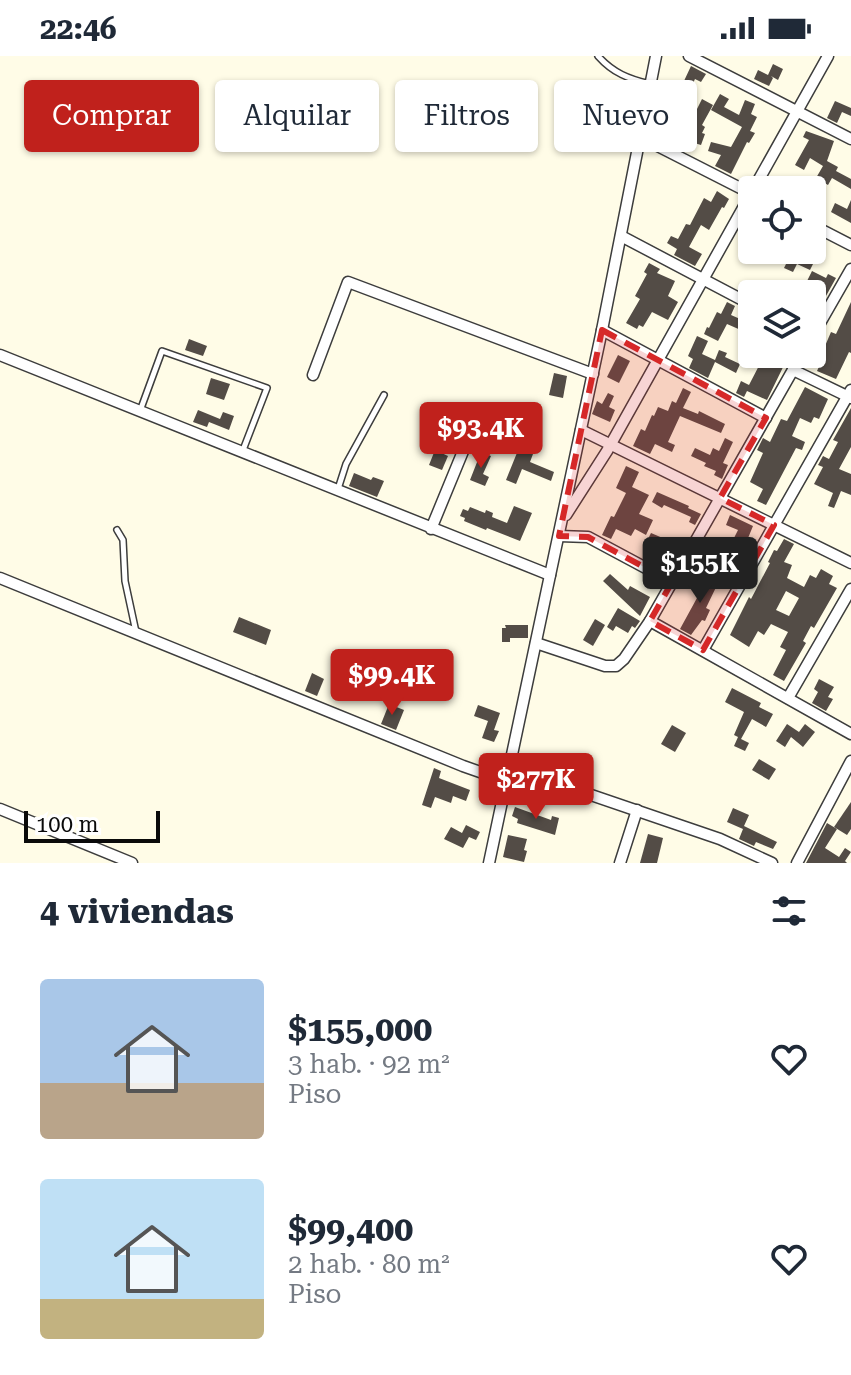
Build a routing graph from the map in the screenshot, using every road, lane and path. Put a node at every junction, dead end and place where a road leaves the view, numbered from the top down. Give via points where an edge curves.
1 (598, 56) edge
2 (656, 56) edge
3 (689, 56) edge
4 (828, 56) edge
5 (635, 80) edge
6 (651, 80) edge
7 (797, 111) junction
8 (851, 139) edge
9 (637, 152) edge
10 (671, 152) edge
11 (761, 176) edge
12 (738, 185) edge
13 (738, 217) edge
14 (826, 232) edge
15 (621, 236) junction
16 (851, 245) edge
17 (851, 269) edge
18 (703, 279) junction
19 (738, 298) edge
20 (826, 313) edge
21 (602, 330) junction
22 (0, 355) edge
23 (658, 360) junction
24 (793, 370) joint
25 (593, 374) junction
26 (313, 375) dead end
27 (384, 395) dead end
28 (850, 395) edge
29 (140, 411) junction
30 (766, 418) junction
31 (581, 430) junction
32 (611, 443) junction
33 (466, 444) dead end
34 (242, 451) junction
35 (338, 490) junction
36 (720, 498) junction
37 (561, 523) junction
38 (774, 525) junction
39 (431, 529) junction
40 (117, 530) dead end
41 (559, 536) junction
42 (851, 563) edge
43 (550, 575) junction
44 (0, 578) edge
45 (672, 582) junction
46 (851, 589) edge
47 (650, 621) junction
48 (137, 633) junction
49 (536, 643) junction
50 (703, 650) junction
51 (788, 698) junction
52 (851, 734) edge
53 (851, 761) edge
54 (509, 767) junction
55 (506, 781) junction
56 (0, 809) edge
57 (637, 810) junction
58 (132, 863) edge
59 (489, 863) edge
60 (620, 863) edge
61 (772, 863) edge
62 (797, 863) edge

1 - 5 lane via 610,69
2 - 6 street
3 - 7 street
4 - 7 street
7 - 8 street
7 - 11 street
9 - 15 street
10 - 12 street
13 - 18 street
14 - 16 street
15 - 18 street
15 - 21 street
17 - 20 street
18 - 19 street
18 - 23 street
21 - 23 street
21 - 25 street
22 - 29 street
23 - 30 street
23 - 32 street
24 - 28 street
24 - 30 street
25 - 26 street via 348,282
25 - 31 street
27 - 35 lane via 346,464
28 - 38 street
29 - 34 street
29 - 34 lane via 162,351 267,388
30 - 36 street
31 - 32 street
31 - 37 street
32 - 36 street
32 - 37 street
33 - 39 street
34 - 35 street
35 - 39 street
36 - 38 street
36 - 45 street
37 - 41 street
38 - 42 street
38 - 50 street
39 - 43 street
40 - 48 lane
41 - 43 street
41 - 45 street via 588,537
43 - 49 street
44 - 48 street
45 - 47 street
46 - 51 street
47 - 49 street via 616,666
47 - 50 street
48 - 55 street
49 - 54 street
50 - 51 street
51 - 52 street
53 - 62 street
54 - 55 street
54 - 57 street
55 - 59 street
56 - 58 street
57 - 60 street
57 - 61 street

